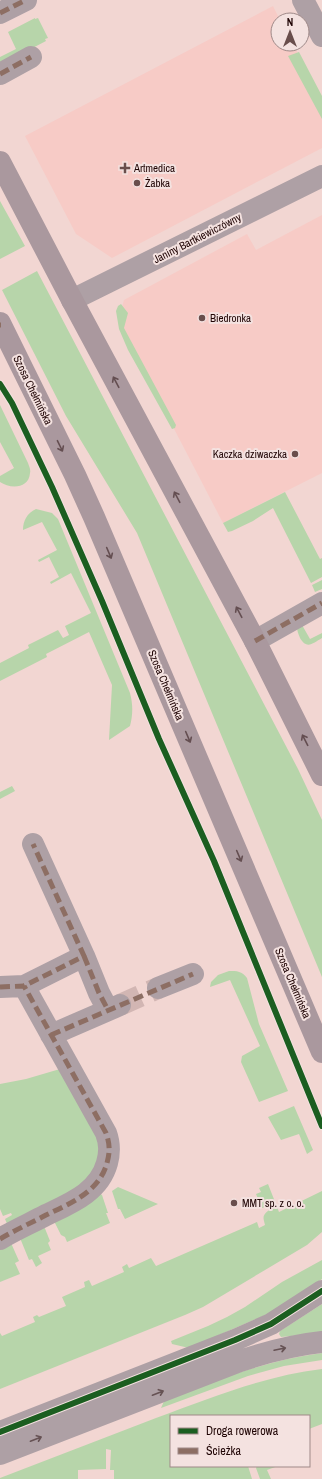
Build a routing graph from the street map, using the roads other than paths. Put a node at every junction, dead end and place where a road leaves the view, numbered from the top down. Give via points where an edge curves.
1 (26, 0) edge
2 (304, 0) edge
3 (0, 13) edge
4 (322, 36) edge
5 (31, 57) dead end
6 (0, 74) edge
7 (0, 162) edge
8 (322, 176) edge
9 (72, 300) junction
10 (0, 324) edge
11 (322, 603) edge
12 (255, 641) junction
13 (322, 774) edge
14 (32, 844) dead end
15 (84, 956) junction
16 (193, 974) dead end
17 (24, 986) junction
18 (0, 987) edge
19 (158, 988) tunnel mouth
20 (51, 1035) junction
21 (322, 1052) edge
22 (0, 1238) edge
23 (322, 1291) edge
24 (322, 1342) edge
25 (0, 1432) edge
26 (0, 1454) edge

1 - 3 street
2 - 4 street
5 - 6 street
7 - 9 main road
8 - 9 street, Janiny Bartkiewiczówny
12 -> 9 main road
10 -> 21 main road, Szosa Chełmińska via 94,517
11 - 12 street
13 -> 12 main road
14 - 15 street
15 - 17 street
15 - 20 street via 99,993 114,1008
16 - 19 street
17 - 18 street
17 - 20 street
20 - 22 street via 106,1133 109,1145 108,1158 104,1173 86,1193
23 - 25 street via 271,1324 235,1340
26 -> 24 street via 240,1361 270,1351

